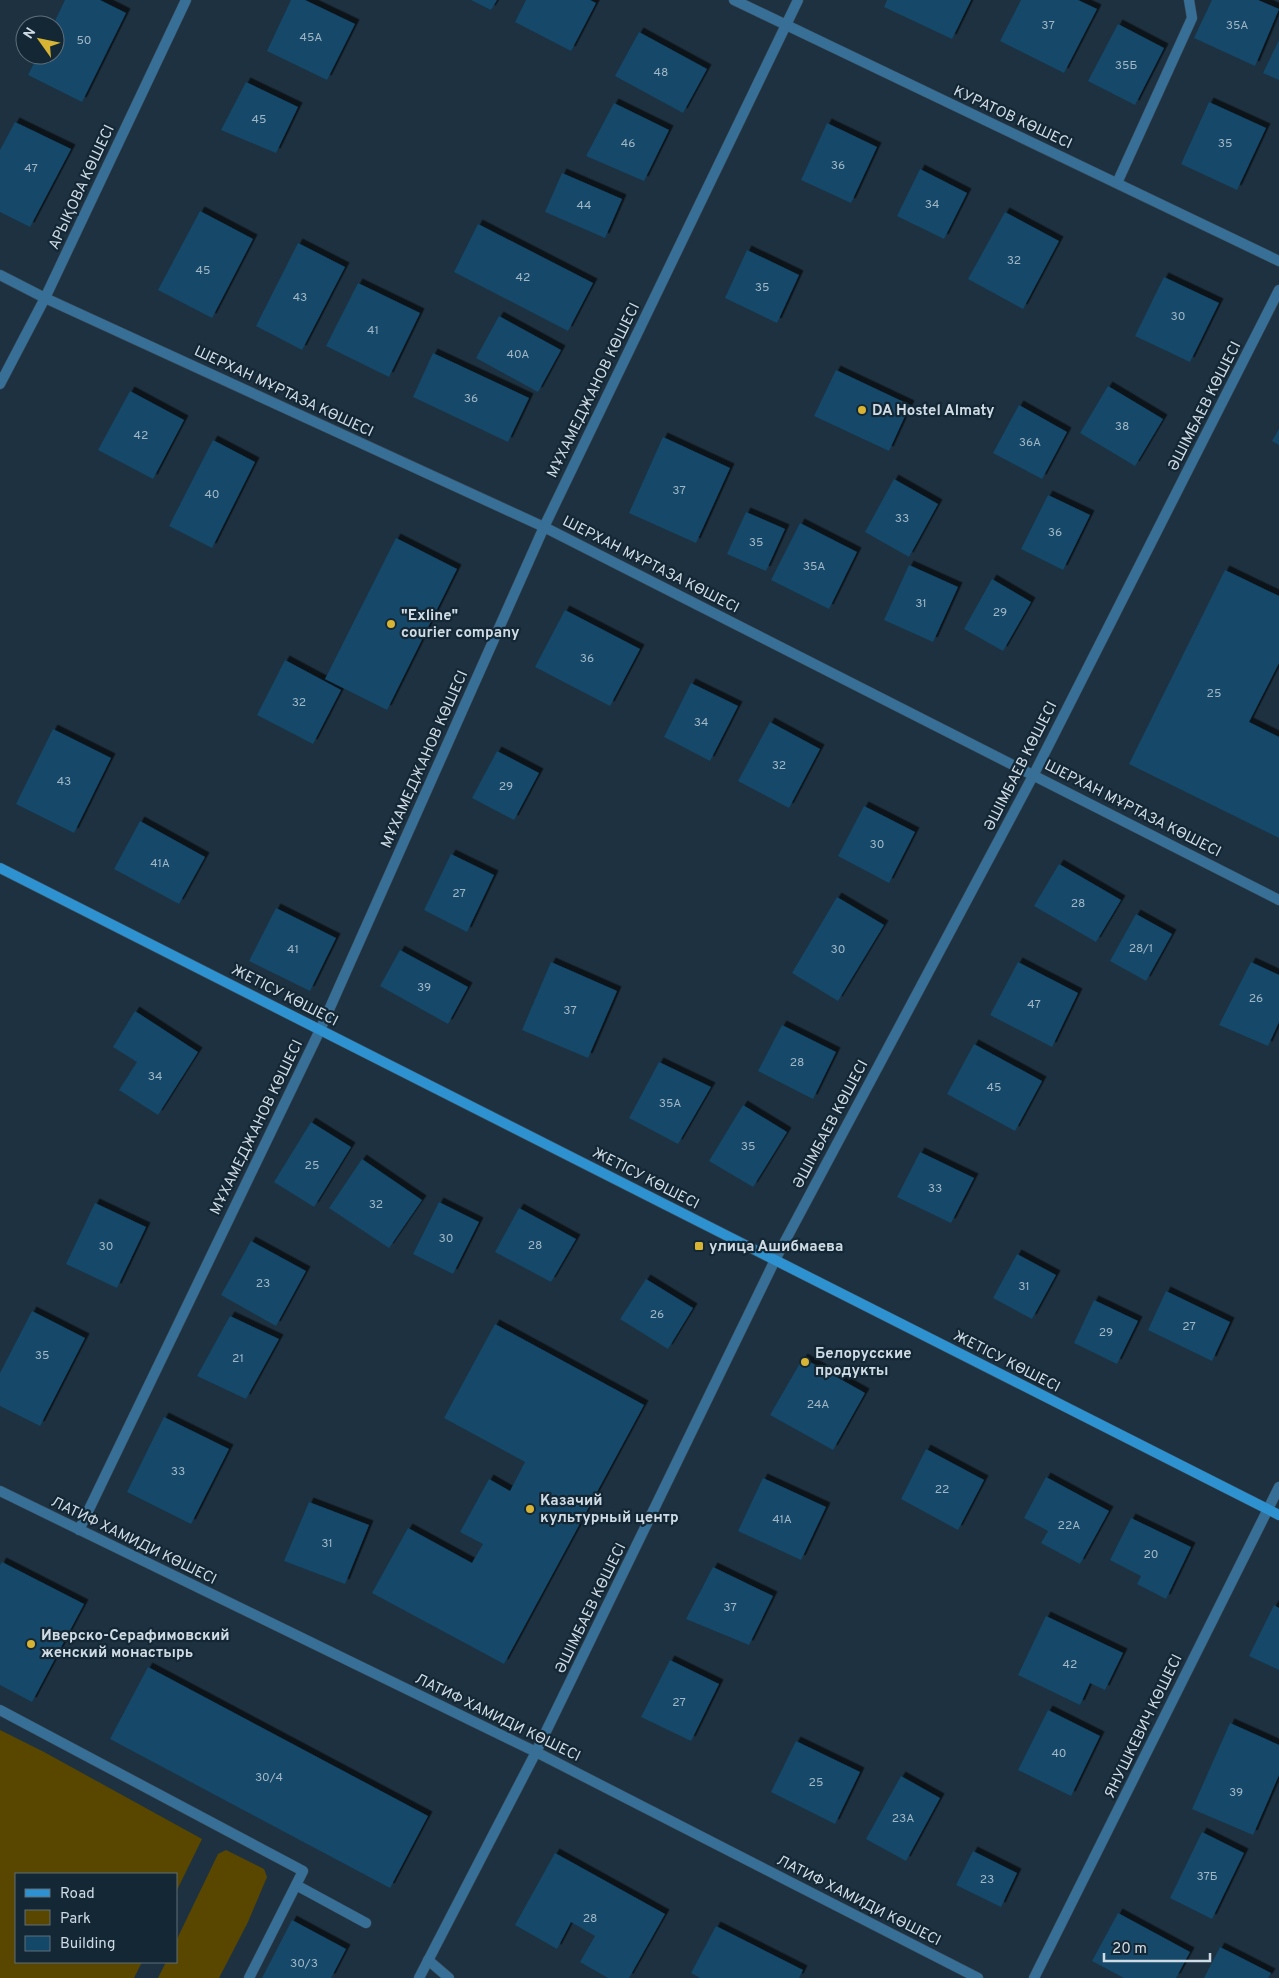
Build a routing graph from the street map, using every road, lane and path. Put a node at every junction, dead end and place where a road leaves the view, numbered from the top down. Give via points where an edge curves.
1 (186, 0) edge
2 (734, 0) edge
3 (798, 0) edge
4 (1189, 0) edge
5 (786, 26) junction
6 (1116, 184) junction
7 (1279, 261) edge
8 (0, 275) edge
9 (1279, 290) edge
10 (45, 298) junction
11 (0, 384) edge
12 (544, 527) junction
13 (1034, 774) junction
14 (0, 868) edge
15 (1279, 900) edge
16 (320, 1030) junction
17 (775, 1260) junction
18 (1279, 1487) edge
19 (0, 1490) edge
20 (1268, 1509) junction
21 (1279, 1515) edge
22 (79, 1530) junction
23 (0, 1710) edge
24 (536, 1752) junction
25 (296, 1885) junction
26 (366, 1923) dead end
27 (428, 1960) junction
28 (249, 1978) edge
29 (419, 1978) edge
30 (449, 1978) edge
31 (978, 1978) edge
32 (1034, 1978) edge

1 - 10 street, АРЫҚОВА КӨШЕСІ
2 - 5 street, КУРАТОВ КӨШЕСІ
3 - 5 street, МҰХАМЕДЖАНОВ КӨШЕСІ
4 - 6 street via 1192,18
5 - 6 street, КУРАТОВ КӨШЕСІ
5 - 12 street, МҰХАМЕДЖАНОВ КӨШЕСІ
6 - 7 street, КУРАТОВ КӨШЕСІ
8 - 10 street, ШЕРХАН МҰРТАЗА КӨШЕСІ
9 - 13 street, ӘШІМБАЕВ КӨШЕСІ
10 - 11 street, АРЫҚОВА КӨШЕСІ
10 - 12 street, ШЕРХАН МҰРТАЗА КӨШЕСІ
12 - 13 street, ШЕРХАН МҰРТАЗА КӨШЕСІ
12 - 16 street, МҰХАМЕДЖАНОВ КӨШЕСІ
13 - 15 street, ШЕРХАН МҰРТАЗА КӨШЕСІ
13 - 17 street, ӘШІМБАЕВ КӨШЕСІ
14 - 16 main road, ЖЕТІСУ КӨШЕСІ
16 - 17 main road, ЖЕТІСУ КӨШЕСІ
16 - 22 street, МҰХАМЕДЖАНОВ КӨШЕСІ
17 - 20 main road, ЖЕТІСУ КӨШЕСІ
17 - 24 street, ӘШІМБАЕВ КӨШЕСІ
18 - 20 street, ЯНУШКЕВИЧ КӨШЕСІ
19 - 22 street, ЛАТИФ ХАМИДИ КӨШЕСІ
20 - 21 main road, ЖЕТІСУ КӨШЕСІ
20 - 32 street, ЯНУШКЕВИЧ КӨШЕСІ
22 - 24 street, ЛАТИФ ХАМИДИ КӨШЕСІ
23 - 25 street via 303,1871
24 - 27 street, ӘШІМБАЕВ КӨШЕСІ
24 - 31 street, ЛАТИФ ХАМИДИ КӨШЕСІ
25 - 26 street
25 - 28 street
27 - 29 street, ӘШІМБАЕВ КӨШЕСІ
27 - 30 street

